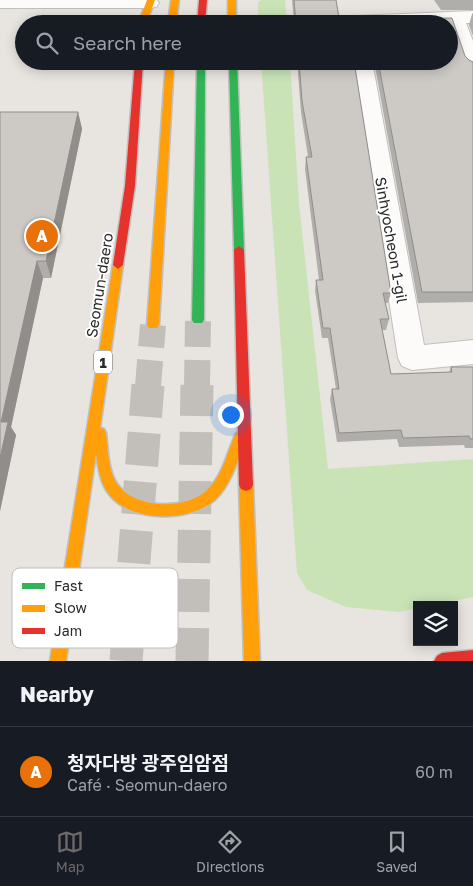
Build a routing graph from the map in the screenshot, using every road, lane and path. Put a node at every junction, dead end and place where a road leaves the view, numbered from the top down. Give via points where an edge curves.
1 (175, 0) edge
2 (203, 0) edge
3 (232, 0) edge
4 (0, 2) edge
5 (151, 2) edge
6 (146, 15) edge
7 (173, 15) edge
8 (202, 15) edge
9 (232, 15) edge
10 (464, 18) edge
11 (473, 66) edge
12 (138, 70) edge
13 (169, 70) edge
14 (201, 70) edge
15 (233, 70) edge
16 (364, 70) edge
17 (198, 320) tunnel mouth
18 (153, 325) tunnel mouth
19 (473, 352) edge
20 (96, 407) junction
21 (243, 429) junction
22 (72, 568) edge
23 (60, 648) edge
24 (473, 658) edge
25 (58, 661) edge
26 (252, 661) edge
27 (442, 661) edge

1 - 7 main road
2 - 8 main road
3 - 9 main road
4 - 5 street
5 - 6 main road
10 - 11 street
12 - 20 main road, Seomun-daero / 1 via 130,186
13 - 18 main road
14 - 17 main road
15 - 21 main road
16 - 19 street, Sinhyocheon 1-gil via 412,358
20 - 21 main road via 102,452 115,494 133,507 152,510 178,510 206,500 220,483
20 - 22 main road, Seomun-daero / 1
21 - 26 main road
23 - 25 main road, Seomun-daero / 1
24 - 27 main road

